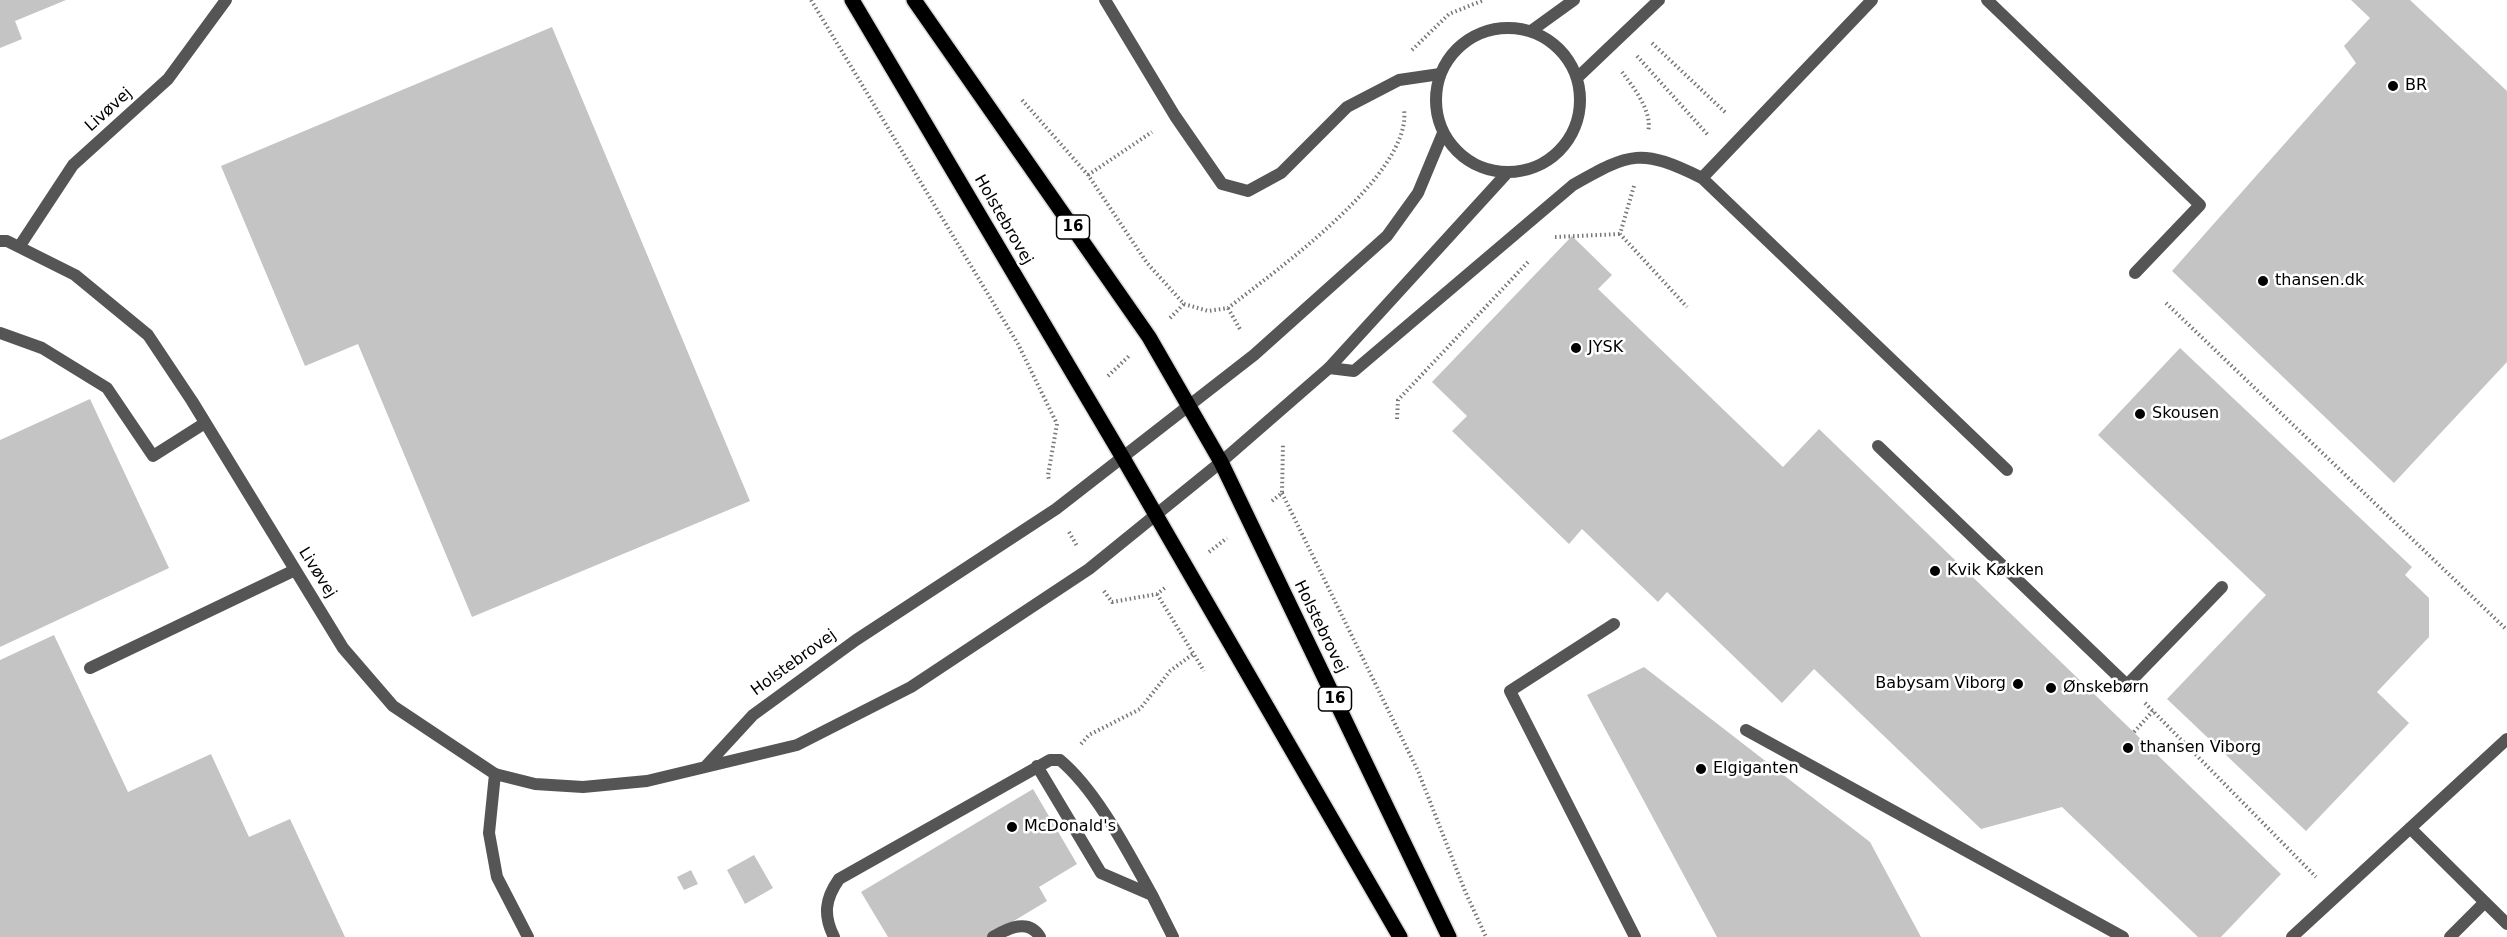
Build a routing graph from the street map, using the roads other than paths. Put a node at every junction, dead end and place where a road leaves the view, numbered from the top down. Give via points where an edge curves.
1 (226, 0) edge
2 (852, 0) edge
3 (914, 0) edge
4 (1105, 0) edge
5 (1574, 0) edge
6 (1659, 0) edge
7 (1872, 0) edge
8 (1987, 0) edge
9 (1531, 31) junction
10 (1440, 75) junction
11 (1577, 78) junction
12 (1443, 133) junction
13 (1507, 173) junction
14 (1702, 178) junction
15 (0, 241) edge
16 (19, 247) junction
17 (2135, 273) dead end
18 (0, 333) edge
19 (1329, 368) junction
20 (1188, 406) junction
21 (205, 423) junction
22 (1878, 446) dead end
23 (1123, 458) junction
24 (1221, 462) junction
25 (2007, 470) dead end
26 (1155, 516) junction
27 (295, 570) junction
28 (2222, 587) dead end
29 (1614, 624) dead end
30 (90, 668) dead end
31 (1746, 730) dead end
32 (2507, 739) edge
33 (706, 766) junction
34 (1037, 766) junction
35 (495, 774) junction
36 (2410, 828) junction
37 (1152, 895) junction
38 (2485, 902) junction
39 (2507, 924) edge
40 (528, 937) edge
41 (834, 937) edge
42 (993, 937) edge
43 (1040, 937) edge
44 (1173, 937) edge
45 (1400, 937) edge
46 (1449, 937) edge
47 (1635, 937) edge
48 (2123, 937) edge
49 (2292, 937) edge
50 (2450, 937) edge

1 - 16 street, Livøvej via 168,79 73,165
2 - 23 main road, Holstebrovej
3 - 20 main road, Holstebrovej / 16 via 1149,337
4 - 10 street via 1175,116 1222,184 1248,191 1281,173 1347,108 1399,80
5 - 9 street
6 - 11 street
7 - 14 street
8 - 17 street via 2200,205
9 - 10 street via 1509,27 1487,30 1450,55
9 - 11 street via 1551,42 1567,58
10 - 12 street via 1435,94
11 - 13 street via 1577,123 1566,144 1530,170
12 - 13 street via 1469,162
12 - 20 street, Holstebrovej via 1418,193 1387,236 1254,355
13 - 19 street
14 - 19 street via 1670,162 1643,156 1611,163 1573,185 1354,371
14 - 25 street
15 - 16 street, Livøvej
16 - 21 street, Livøvej via 75,275 148,335
18 - 21 street via 42,348 107,388 153,456
19 - 24 street
20 - 23 street, Holstebrovej
20 - 24 main road, Holstebrovej / 16
21 - 27 street, Livøvej
22 - 28 street via 2127,686
23 - 26 main road, Holstebrovej
23 - 33 street, Holstebrovej via 1056,509 856,640 762,708
24 - 26 street
24 - 46 main road, Holstebrovej / 16
26 - 33 street via 1089,569 911,687 796,745
26 - 45 main road, Holstebrovej
27 - 30 street
27 - 35 street, Livøvej via 343,648 393,706
29 - 47 street via 1510,692
31 - 48 street
32 - 36 street
33 - 35 street via 647,781 583,787 535,784
34 - 37 street via 1101,873
34 - 37 street via 1060,760 1077,773
34 - 41 street via 839,879 826,903
35 - 40 street via 489,833 497,877
36 - 38 street
36 - 49 street
37 - 44 street
38 - 39 street
38 - 50 street
42 - 43 street via 1023,925

